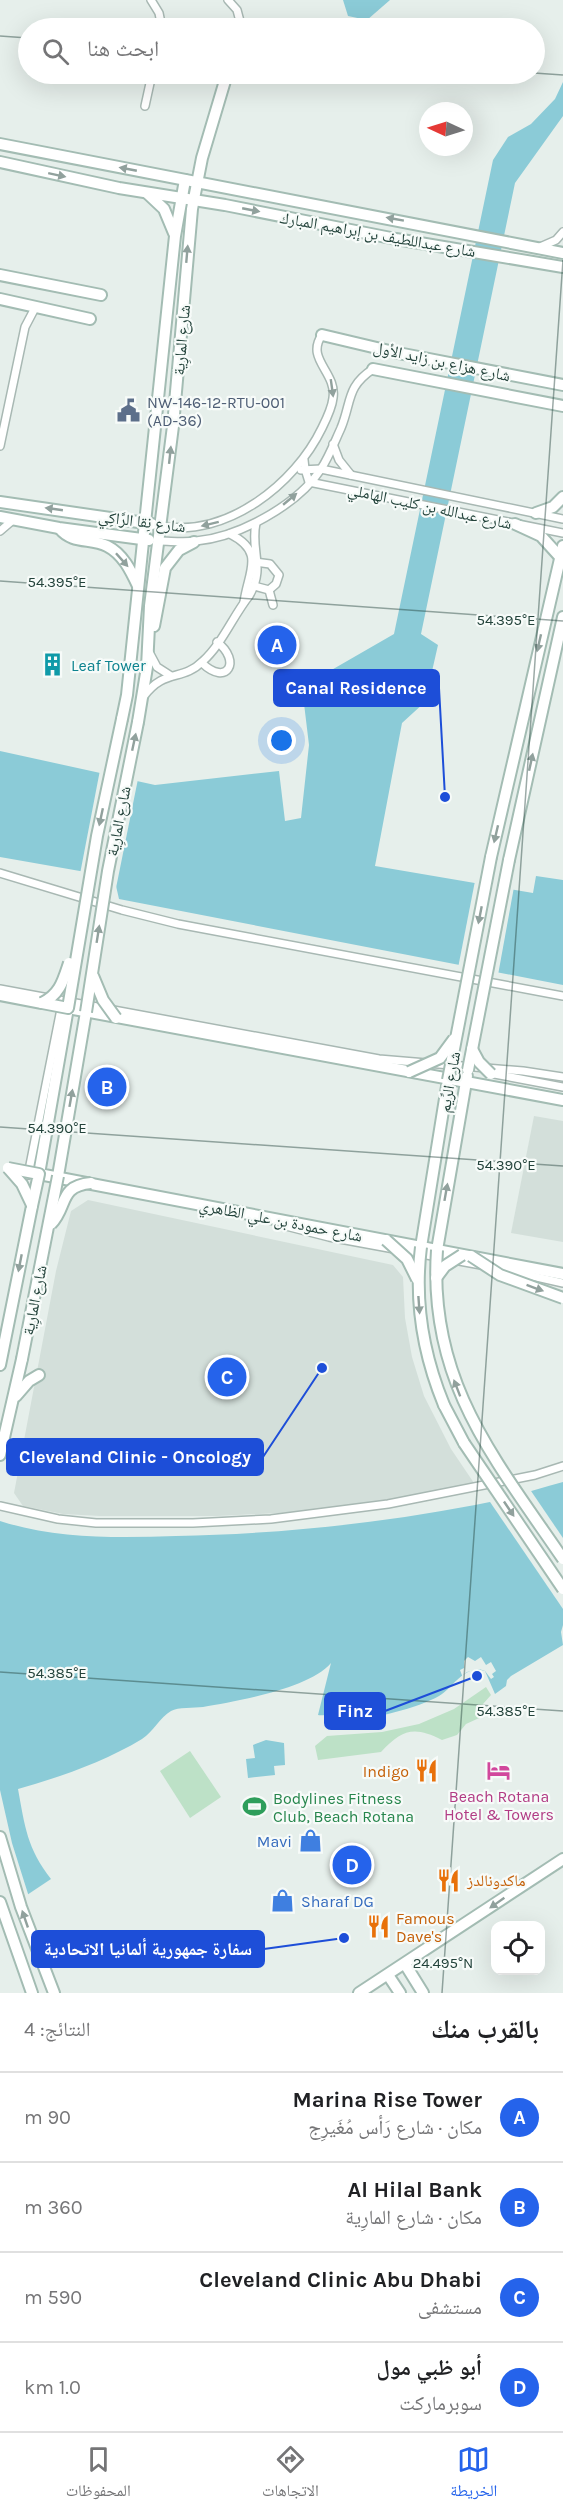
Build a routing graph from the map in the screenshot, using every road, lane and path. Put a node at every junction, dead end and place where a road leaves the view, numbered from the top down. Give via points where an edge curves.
1 (151, 0) edge
2 (228, 0) edge
3 (160, 18) edge
4 (238, 18) edge
5 (150, 84) edge
6 (224, 84) edge
7 (145, 106) dead end
8 (0, 144) edge
9 (0, 162) edge
10 (185, 180) junction
11 (196, 185) junction
12 (144, 192) junction
13 (182, 198) junction
14 (193, 200) junction
15 (563, 232) edge
16 (175, 236) junction
17 (533, 247) junction
18 (563, 253) edge
19 (563, 267) edge
20 (0, 275) edge
21 (101, 295) dead end
22 (0, 298) edge
23 (35, 308) junction
24 (90, 319) dead end
25 (322, 335) joint
26 (373, 369) joint
27 (563, 379) edge
28 (550, 383) junction
29 (563, 385) edge
30 (535, 401) junction
31 (563, 406) edge
32 (563, 414) edge
33 (333, 444) junction
34 (0, 446) edge
35 (304, 460) junction
36 (304, 469) junction
37 (321, 469) junction
38 (291, 472) junction
39 (351, 475) junction
40 (309, 482) junction
41 (563, 497) edge
42 (0, 502) edge
43 (536, 513) junction
44 (0, 517) edge
45 (14, 519) junction
46 (563, 519) edge
47 (146, 523) junction
48 (256, 523) junction
49 (515, 524) junction
50 (162, 526) junction
51 (59, 528) junction
52 (0, 531) edge
53 (563, 533) edge
54 (230, 534) junction
55 (144, 540) junction
56 (159, 541) junction
57 (194, 542) junction
58 (563, 546) edge
59 (560, 557) junction
60 (254, 564) junction
61 (138, 586) junction
62 (254, 586) junction
63 (269, 590) junction
64 (243, 602) junction
65 (273, 605) dead end
66 (563, 617) edge
67 (149, 633) junction
68 (218, 642) junction
69 (148, 651) junction
70 (202, 663) junction
71 (171, 676) junction
72 (143, 698) junction
73 (0, 873) edge
74 (76, 953) junction
75 (92, 971) junction
76 (0, 989) edge
77 (0, 995) edge
78 (563, 996) edge
79 (42, 1003) junction
80 (65, 1005) junction
81 (86, 1012) junction
82 (116, 1018) junction
83 (458, 1031) junction
84 (472, 1049) junction
85 (468, 1070) junction
86 (409, 1072) junction
87 (491, 1074) junction
88 (563, 1077) edge
89 (448, 1080) junction
90 (466, 1082) junction
91 (563, 1087) edge
92 (563, 1101) edge
93 (3, 1168) edge
94 (33, 1174) junction
95 (58, 1176) junction
96 (91, 1183) junction
97 (32, 1206) junction
98 (49, 1226) junction
99 (386, 1240) junction
100 (421, 1247) junction
101 (439, 1253) junction
102 (466, 1255) junction
103 (563, 1274) edge
104 (436, 1278) junction
105 (418, 1281) junction
106 (563, 1283) edge
107 (563, 1298) edge
108 (0, 1365) edge
109 (39, 1375) dead end
110 (13, 1401) junction
111 (0, 1455) edge
112 (563, 1466) edge
113 (0, 1506) edge
114 (563, 1559) edge
115 (563, 1589) edge
116 (0, 1838) edge
117 (563, 1859) edge
118 (0, 1902) edge
119 (405, 1964) junction
120 (388, 1975) junction
121 (32, 1993) edge
122 (54, 1993) edge
123 (359, 1993) edge
124 (400, 1993) edge
125 (423, 1993) edge

1 - 3 street
2 - 4 street
5 - 7 street
6 - 11 street, شارع المارِية
10 -> 8 street, شارع عبداللطيف بن إبراهيم المبارك
9 -> 12 street, شارع عبداللطيف بن إبراهيم المبارك
10 - 11 street, شارع عبداللطيف بن إبراهيم المبارك
10 - 13 street, شارع المارِية
11 - 13 street
11 - 14 street, شارع المارِية
17 -> 11 street, شارع عبداللطيف بن إبراهيم المبارك via 281,197
12 - 13 street, شارع عبداللطيف بن إبراهيم المبارك
12 - 16 street via 164,209
13 - 14 street, شارع عبداللطيف بن إبراهيم المبارك
13 - 16 street, شارع المارِية
14 -> 19 street, شارع عبداللطيف بن إبراهيم المبارك
50 -> 14 street, شارع المارِية
15 - 17 street via 550,243
16 - 47 street, شارع المارِية
17 - 18 street, شارع عبداللطيف بن إبراهيم المبارك
20 - 21 street
22 - 23 street
23 - 24 street
23 - 34 street via 25,327
25 - 28 street, شارع هزاع بن زايد الأول
25 -> 35 street, شارع نِقا الرَّاكِي via 316,352 333,381 333,399
26 - 30 street, شارع هزاع بن زايد الأول
26 - 33 street, شارع نِقا الرَّاكِي via 354,385
27 - 28 street
28 - 29 street, شارع هزاع بن زايد الأول
30 - 31 street, شارع هزاع بن زايد الأول
30 - 32 street
33 - 37 street, شارع نِقا الرَّاكِي
33 - 39 street
35 - 36 street
35 - 38 street, شارع نِقا الرَّاكِي
36 - 37 street, شارع عبدالله بن كليب الهاملي
36 - 38 street, شارع عبدالله بن كليب الهاملي
36 - 40 street
37 - 39 street, شارع عبدالله بن كليب الهاملي
37 - 40 street, شارع نِقا الرَّاكِي
38 -> 50 street, شارع نِقا الرَّاكِي via 255,503 219,522 180,528
39 - 43 street, شارع عبدالله بن كليب الهاملي
48 -> 40 street, شارع نِقا الرَّاكِي
40 - 49 street, شارع عبدالله بن كليب الهاملي
41 - 43 street via 553,507
47 -> 42 street, شارع نِقا الرَّاكِي
43 - 46 street, شارع عبدالله بن كليب الهاملي
44 - 45 street, شارع نِقا الرَّاكِي
45 - 51 street, شارع نِقا الرَّاكِي
45 - 52 street
47 - 50 street, شارع نِقا الرَّاكِي
47 - 55 street, شارع المارِية
48 - 54 street, شارع نِقا الرَّاكِي
48 - 60 street
49 - 53 street, شارع عبدالله بن كليب الهاملي
49 - 59 street via 545,539
50 - 56 street, شارع المارِية
51 - 55 street, شارع نِقا الرَّاكِي
51 -> 61 street via 69,537 110,548 125,562
54 - 57 street, شارع نِقا الرَّاكِي
54 - 60 street via 247,545
55 - 56 street, شارع نِقا الرَّاكِي
55 - 61 street, شارع المارِية
56 - 57 street, شارع نِقا الرَّاكِي
56 - 67 street, شارع المارِية
57 - 67 street via 179,550 165,568 155,622
58 - 59 street, شارع الرِّيم
59 -> 83 street, شارع الرِّيم, bridge via 491,857
60 - 62 street
60 - 63 street via 270,564 277,571 276,584
60 - 64 street
61 -> 74 street, شارع المارِية, bridge via 127,695
62 - 63 street
62 - 64 street
63 - 65 street
64 - 68 street
84 -> 66 street, شارع الرِّيم, bridge
67 - 69 street, شارع المارِية
68 - 70 street
68 - 70 street via 228,651 230,668 218,674
69 - 71 street via 157,667
69 - 72 street, شارع المارِية
70 - 71 street
71 - 72 street via 158,680
75 -> 72 street, شارع المارِية, bridge
73 - 78 street via 178,924
74 - 79 street, bridge via 61,987
74 - 80 street, شارع المارِية, bridge
75 - 81 street, شارع المارِية, bridge
75 - 82 street, bridge via 103,1000
76 - 80 street
77 - 79 street
79 - 80 street, bridge
80 - 81 street
80 - 88 street via 379,1059
80 - 94 street, شارع المارِية
81 - 82 street
95 -> 81 street, شارع المارِية
82 - 86 street
83 - 86 street, bridge via 440,1058
83 - 89 street, شارع الرِّيم, bridge
84 - 85 street, شارع الرِّيم, bridge
84 - 87 street, bridge
85 - 87 street, bridge
85 - 89 street
85 - 90 street, شارع الرِّيم
86 - 89 street
87 - 91 street
89 - 90 street
89 - 100 street, شارع الرِّيم
90 - 92 street
101 -> 90 street, شارع الرِّيم
93 - 94 street, شارع حمودة بن علي الظاهري, bridge
93 - 97 street, bridge via 22,1184
94 - 95 street, شارع حمودة بن علي الظاهري
94 - 97 street, شارع المارِية, bridge
94 - 101 street via 340,1239
95 - 96 street, شارع حمودة بن علي الظاهري, bridge
95 - 98 street, شارع المارِية, bridge
96 - 98 street, bridge via 67,1193 57,1218
96 - 99 street, شارع حمودة بن علي الظاهري
97 -> 108 street, شارع المارِية
98 - 110 street, شارع المارِية, bridge
99 - 100 street, شارع حمودة بن علي الظاهري
99 - 105 street, bridge via 407,1259
100 - 101 street, شارع حمودة بن علي الظاهري, bridge
100 - 105 street, شارع الرِّيم, bridge
101 - 102 street, شارع حمودة بن علي الظاهري
101 - 104 street, شارع الرِّيم, bridge
101 - 106 street, شارع حمودة بن علي الظاهري
102 - 103 street, شارع حمودة بن علي الظاهري
102 - 104 street, bridge via 445,1266
102 -> 107 street, bridge via 500,1275
114 -> 104 street, شارع الرِّيم, bridge via 483,1441 463,1404 445,1351
105 -> 115 street, شارع الرِّيم, bridge via 424,1344 444,1405 464,1443
109 - 110 street
110 - 111 street, شارع المارِية
112 - 113 street via 395,1503 272,1519 96,1523
122 -> 116 street
117 -> 119 street
118 - 121 street
119 - 120 street
119 - 125 street
120 - 123 street
120 - 124 street

